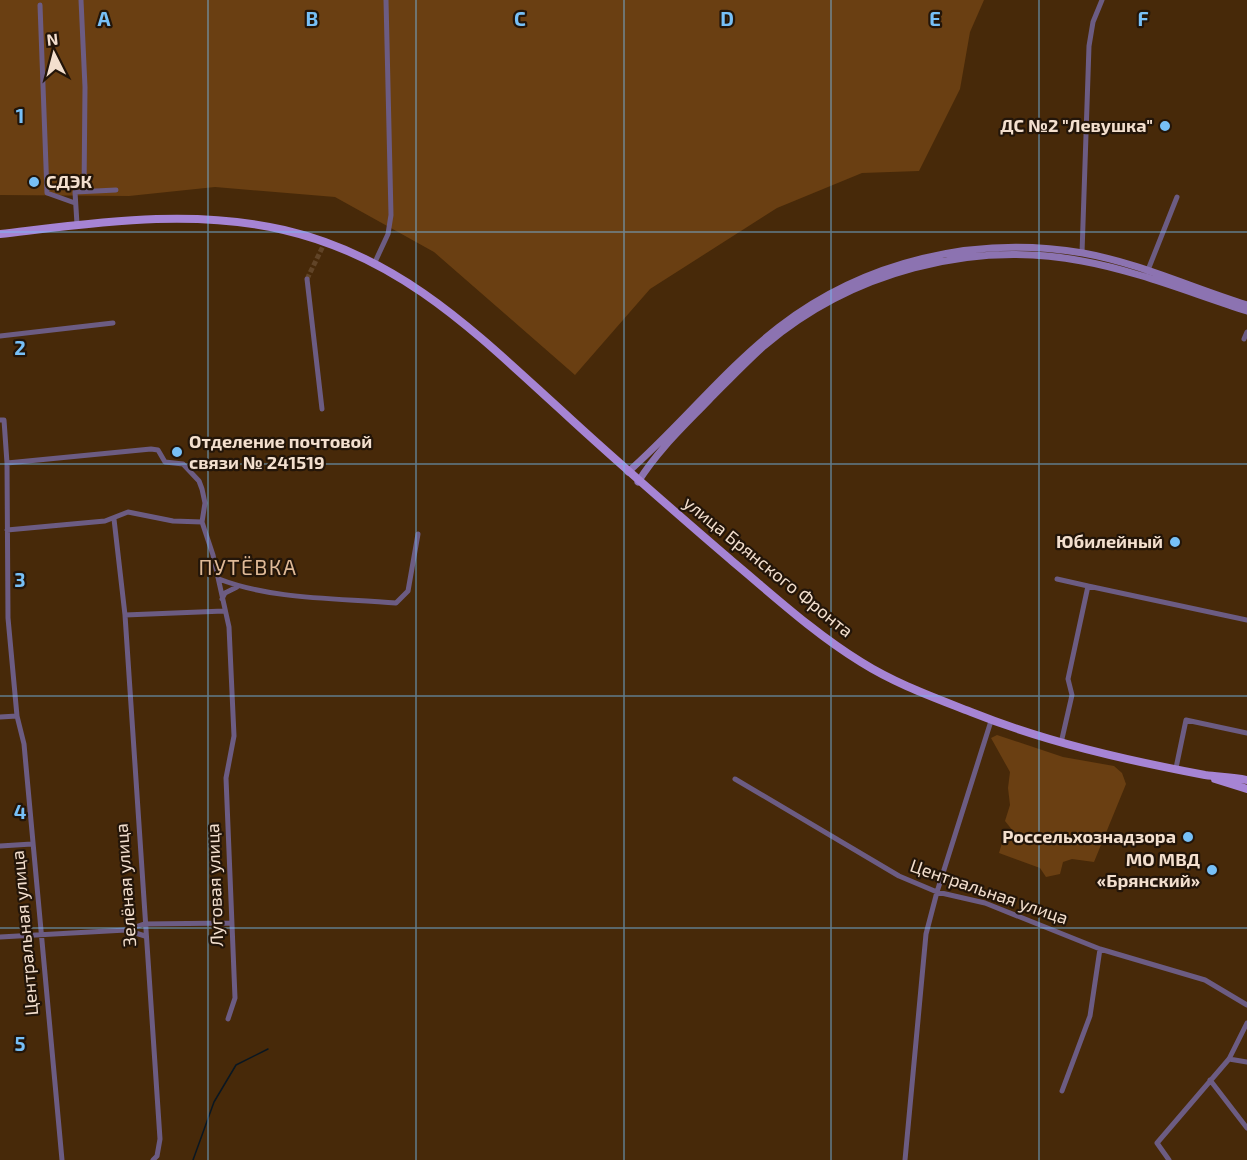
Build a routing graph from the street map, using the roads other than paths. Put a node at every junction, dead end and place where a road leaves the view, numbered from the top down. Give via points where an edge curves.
1 (81, 0) edge
2 (386, 0) edge
3 (1102, 0) edge
4 (40, 5) dead end
5 (116, 190) dead end
6 (84, 192) junction
7 (1177, 197) dead end
8 (75, 203) junction
9 (77, 224) junction
10 (0, 234) edge
11 (1082, 253) junction
12 (375, 262) junction
13 (1148, 270) junction
14 (307, 279) tunnel mouth
15 (1247, 305) edge
16 (1247, 311) edge
17 (112, 322) dead end
18 (1247, 332) edge
19 (0, 336) edge
20 (1244, 339) dead end
21 (322, 410) dead end
22 (0, 420) edge
23 (8, 463) junction
24 (628, 472) junction
25 (638, 482) junction
26 (114, 519) junction
27 (202, 522) junction
28 (7, 531) junction
29 (418, 534) dead end
30 (219, 579) junction
31 (1057, 579) dead end
32 (1088, 586) junction
33 (238, 587) junction
34 (222, 599) junction
35 (224, 611) junction
36 (124, 615) junction
37 (8, 618) junction
38 (0, 619) edge
39 (1247, 620) edge
40 (17, 716) junction
41 (0, 717) edge
42 (991, 721) junction
43 (1247, 733) edge
44 (1061, 743) junction
45 (1176, 768) junction
46 (1206, 775) junction
47 (735, 779) dead end
48 (1247, 780) edge
49 (1247, 789) edge
50 (32, 844) junction
51 (0, 846) edge
52 (937, 892) junction
53 (231, 923) junction
54 (144, 924) junction
55 (126, 930) junction
56 (40, 933) junction
57 (145, 936) junction
58 (0, 937) edge
59 (1100, 949) junction
60 (1247, 1005) edge
61 (228, 1019) dead end
62 (1247, 1023) edge
63 (1230, 1059) junction
64 (1247, 1062) edge
65 (1210, 1080) junction
66 (1062, 1091) dead end
67 (1246, 1126) edge
68 (62, 1160) edge
69 (153, 1160) edge
70 (905, 1160) edge
71 (1169, 1160) edge

1 - 6 street
2 - 12 street via 391,216 388,234
3 - 11 street via 1089,46
4 - 8 street via 47,193
5 - 6 street
6 - 8 street via 75,192
7 - 13 street
8 - 9 street
9 - 10 main road, улица Брянского Фронта
9 - 12 main road, улица Брянского Фронта via 192,218 246,223 311,237
11 - 13 main road
11 - 24 main road via 1026,248 952,252 899,263 851,283 770,334
12 - 24 main road, улица Брянского Фронта via 422,291 465,325
13 - 15 main road
14 - 21 street
16 - 25 main road via 1082,261 1027,255 924,264 837,298 796,322 766,345 655,455
17 - 19 street
18 - 20 street
22 - 23 street, Центральная улица via 4,420
23 - 27 street, Луговая улица via 158,450 165,462 183,464 199,481 205,503
23 - 28 street, Центральная улица
24 - 25 main road, улица Брянского Фронта
25 - 42 main road, улица Брянского Фронта via 851,656 907,688
26 - 27 street via 128,512
26 - 28 street
26 - 36 street, Зелёная улица
27 - 30 street, Луговая улица
28 - 37 street, Центральная улица
29 - 33 street via 408,591 396,603
30 - 33 street
30 - 34 street, Луговая улица
31 - 32 street
32 - 39 street
32 - 44 street via 1068,679 1072,695
33 - 34 street
34 - 35 street, Луговая улица
35 - 36 street
35 - 53 street, Луговая улица via 229,627 233,749 226,778
36 - 54 street, Зелёная улица
37 - 38 street
37 - 40 street, Центральная улица
40 - 41 street
40 - 50 street, Центральная улица via 24,744
42 - 44 main road, улица Брянского Фронта
42 - 52 street
43 - 45 street via 1186,720
44 - 45 main road, улица Брянского Фронта
45 - 46 main road, улица Брянского Фронта
46 - 48 main road, улица Брянского Фронта
46 - 49 main road, улица Брянского Фронта
47 - 52 street, Центральная улица via 899,876
50 - 51 street
50 - 56 street, Центральная улица
52 - 59 street, Центральная улица via 985,903
52 - 70 street via 926,934
53 - 54 street
53 - 61 street, Луговая улица via 235,998
54 - 55 street
54 - 57 street, Зелёная улица
55 - 56 street
55 - 57 street
56 - 58 street
56 - 68 street, Центральная улица
57 - 69 street, Зелёная улица via 160,1139
59 - 60 street, Центральная улица via 1205,980
59 - 66 street via 1090,1017
62 - 63 street
63 - 64 street
63 - 65 street
65 - 67 street
65 - 71 street via 1156,1143

